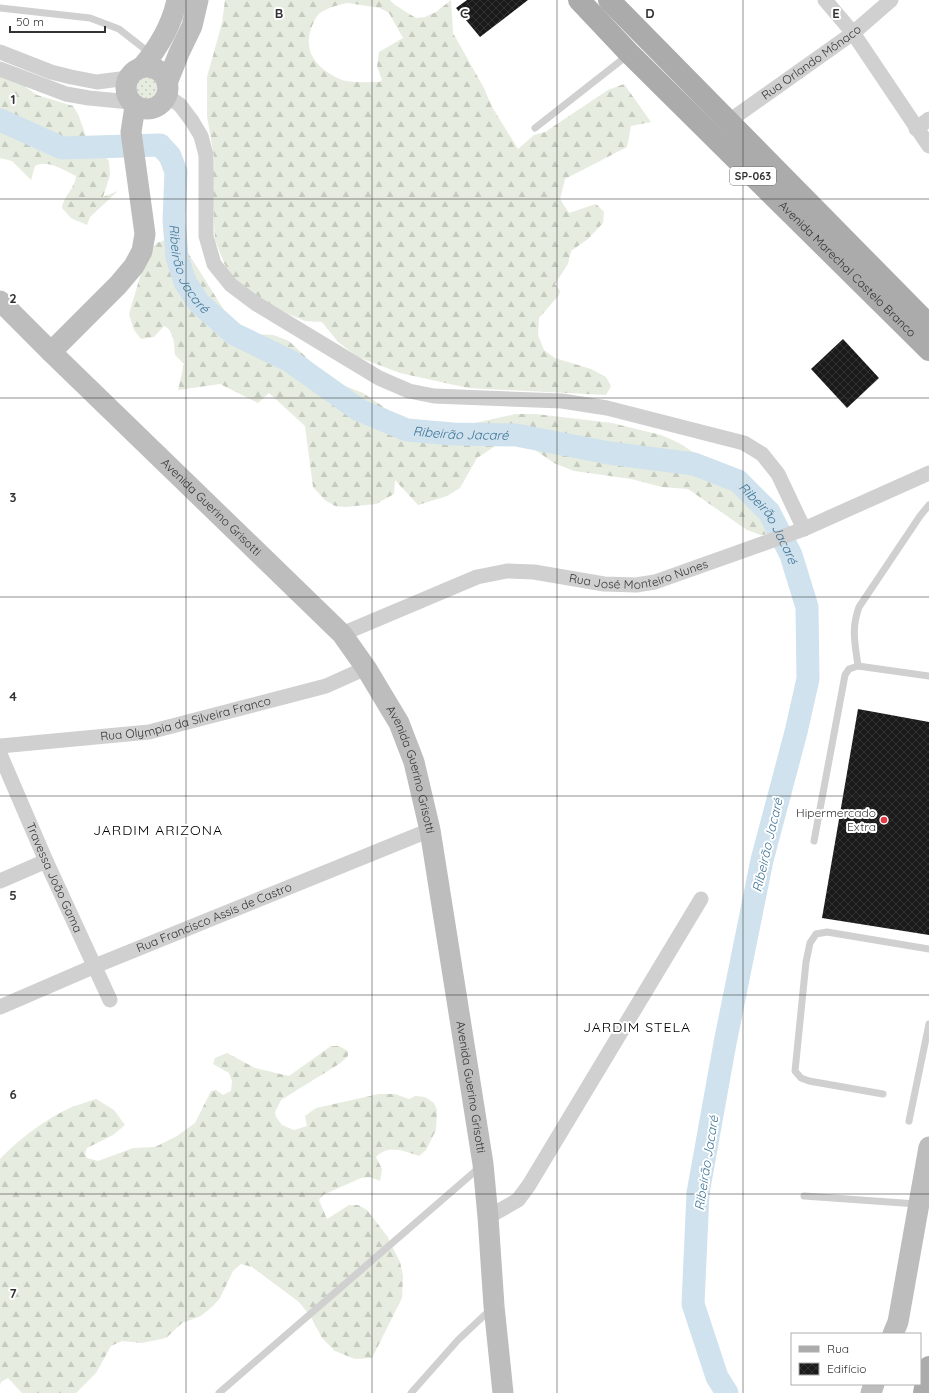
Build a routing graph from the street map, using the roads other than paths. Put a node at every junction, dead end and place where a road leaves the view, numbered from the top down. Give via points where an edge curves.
1 (177, 0) edge
2 (198, 0) edge
3 (580, 0) edge
4 (609, 0) edge
5 (825, 0) edge
6 (891, 0) edge
7 (0, 8) edge
8 (852, 33) junction
9 (0, 52) edge
10 (629, 53) junction
11 (141, 67) junction
12 (0, 69) edge
13 (167, 90) junction
14 (133, 104) junction
15 (929, 119) edge
16 (728, 121) junction
17 (535, 128) dead end
18 (916, 129) junction
19 (929, 146) edge
20 (0, 301) edge
21 (929, 325) edge
22 (929, 350) edge
23 (51, 352) junction
24 (929, 474) edge
25 (929, 505) edge
26 (804, 529) junction
27 (342, 634) junction
28 (858, 666) junction
29 (366, 668) junction
30 (929, 675) edge
31 (0, 746) edge
32 (0, 754) edge
33 (430, 830) junction
34 (814, 841) dead end
35 (46, 861) junction
36 (0, 880) edge
37 (701, 899) dead end
38 (929, 949) edge
39 (95, 966) junction
40 (110, 1000) dead end
41 (0, 1007) edge
42 (929, 1024) edge
43 (883, 1094) dead end
44 (909, 1121) dead end
45 (929, 1146) edge
46 (483, 1164) junction
47 (804, 1196) dead end
48 (918, 1204) junction
49 (488, 1217) junction
50 (494, 1306) junction
51 (893, 1333) edge
52 (929, 1367) edge
53 (219, 1393) edge
54 (411, 1393) edge
55 (503, 1393) edge
56 (924, 1393) edge

1 - 11 main road via 174,14
2 - 13 main road via 192,26 179,53
3 - 10 main road, Avenida Marechal Castelo Branco / SP-063
4 - 16 main road, Avenida Marechal Castelo Branco / SP-063
5 - 8 street
6 - 8 street, Rua Orlando Mônaco
7 - 11 lane via 90,18 119,29
8 - 16 street, Rua Orlando Mônaco
8 - 18 street
9 - 11 street via 51,72 97,82
10 - 17 lane
10 - 22 main road, Avenida Marechal Castelo Branco / SP-063
11 - 13 main road via 161,72 165,77
11 - 14 main road via 125,84 125,91
12 - 14 street via 66,94
13 - 14 main road via 159,106 153,109 147,110
13 - 26 street via 201,136 206,156 206,236 214,264 231,285 255,303 379,378 409,391 434,396 570,402 607,408 744,443 762,454 778,474
14 - 23 main road via 131,132 145,234 142,252 118,285
15 - 18 street
16 - 21 main road, Avenida Marechal Castelo Branco / SP-063
18 - 19 street
20 - 23 main road, Avenida Guerino Grisotti
23 - 27 main road, Avenida Guerino Grisotti
24 - 26 street, Rua José Monteiro Nunes
25 - 28 lane via 859,607 854,633
26 - 27 street, Rua José Monteiro Nunes via 655,582 636,585 604,584 534,572 507,571 477,576
27 - 29 main road, Avenida Guerino Grisotti
28 - 30 lane
28 - 34 lane via 849,669 845,675
29 - 31 street, Rua Olympia da Silveira Franco via 326,686 149,732
29 - 33 main road, Avenida Guerino Grisotti via 399,723 414,762
32 - 35 street, Travessa João Gama
33 - 39 street, Rua Francisco Assis de Castro
33 - 46 main road, Avenida Guerino Grisotti
35 - 36 street
35 - 39 street, Travessa João Gama
37 - 49 street via 530,1185 518,1200
38 - 43 lane via 827,932 816,934 810,942 795,1071 801,1078 809,1081
39 - 40 street, Travessa João Gama
39 - 41 street, Rua Francisco Assis de Castro
42 - 44 lane
45 - 48 main road
46 - 49 main road, Avenida Guerino Grisotti
46 - 53 lane
47 - 48 lane
48 - 51 main road via 898,1322
49 - 50 main road, Avenida Guerino Grisotti
50 - 54 lane via 458,1340
50 - 55 main road, Avenida Guerino Grisotti
52 - 56 main road

